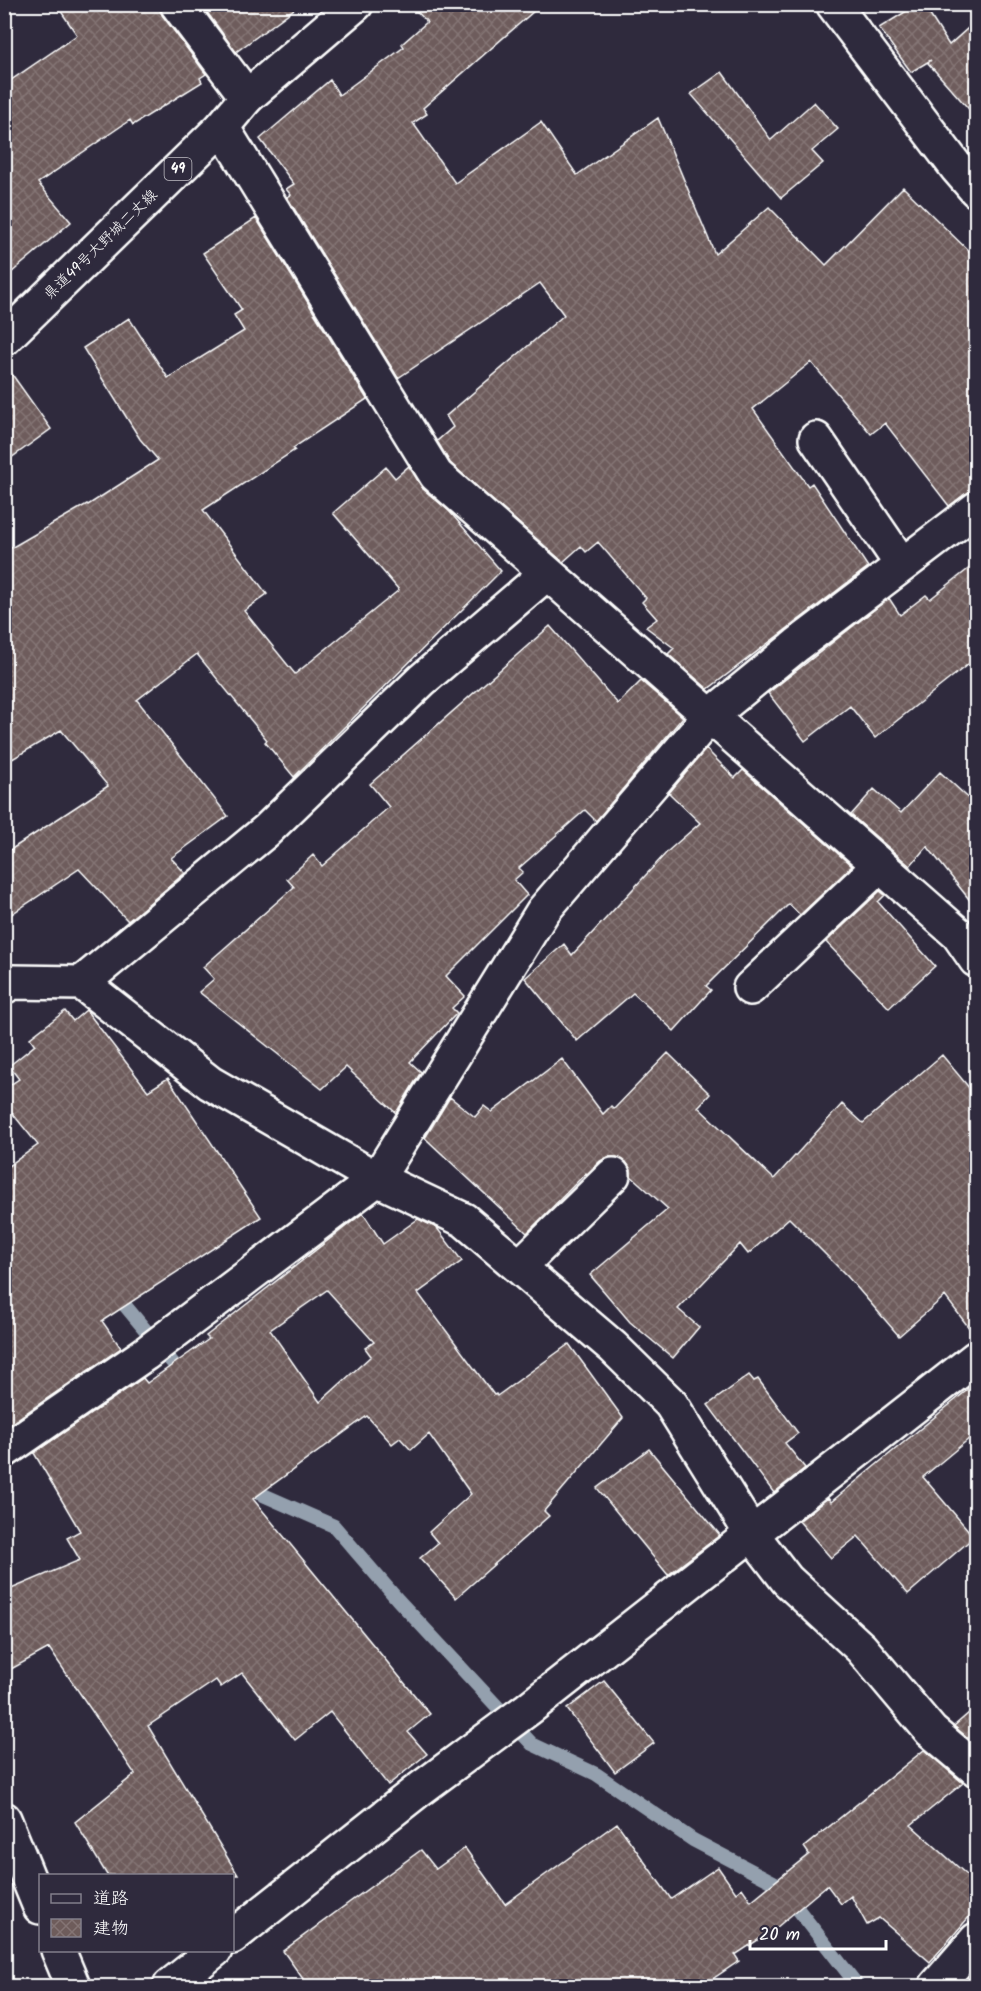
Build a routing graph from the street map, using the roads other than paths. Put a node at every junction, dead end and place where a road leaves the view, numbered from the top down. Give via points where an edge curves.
1 (177, 4) edge
2 (356, 4) edge
3 (833, 4) edge
4 (248, 97) junction
5 (222, 126) junction
6 (976, 190) edge
7 (4, 339) edge
8 (816, 439) dead end
9 (976, 509) edge
10 (902, 565) junction
11 (547, 573) junction
12 (710, 716) junction
13 (880, 865) junction
14 (976, 960) edge
15 (7, 980) edge
16 (82, 983) junction
17 (750, 988) dead end
18 (613, 1175) dead end
19 (377, 1179) junction
20 (519, 1267) junction
21 (976, 1358) edge
22 (4, 1451) edge
23 (751, 1533) junction
24 (976, 1768) edge
25 (4, 1819) edge
26 (39, 1905) edge
27 (234, 1935) edge
28 (976, 1940) edge
29 (59, 1952) edge
30 (212, 1952) edge
31 (73, 1986) edge
32 (170, 1986) edge
33 (936, 1986) edge

1 - 4 main road
2 - 4 main road, 県道49号大野城二丈線 / 49
3 - 6 main road
4 - 5 main road, 県道49号大野城二丈線 / 49
5 - 7 main road, 県道49号大野城二丈線 / 49
5 - 11 main road via 436,475
8 - 10 main road
9 - 10 main road
10 - 12 main road
11 - 12 main road
11 - 16 main road via 422,680 266,831
12 - 13 main road
12 - 19 main road via 543,911
13 - 14 main road via 958,934
13 - 17 main road
15 - 16 main road
16 - 19 main road via 210,1083
18 - 20 main road
19 - 20 main road via 464,1220
19 - 22 main road via 145,1354
20 - 23 main road via 613,1347 671,1404
21 - 23 main road
23 - 24 main road via 787,1580 861,1648 931,1731
23 - 27 main road
25 - 26 main road
28 - 33 main road
29 - 31 main road
30 - 32 main road

